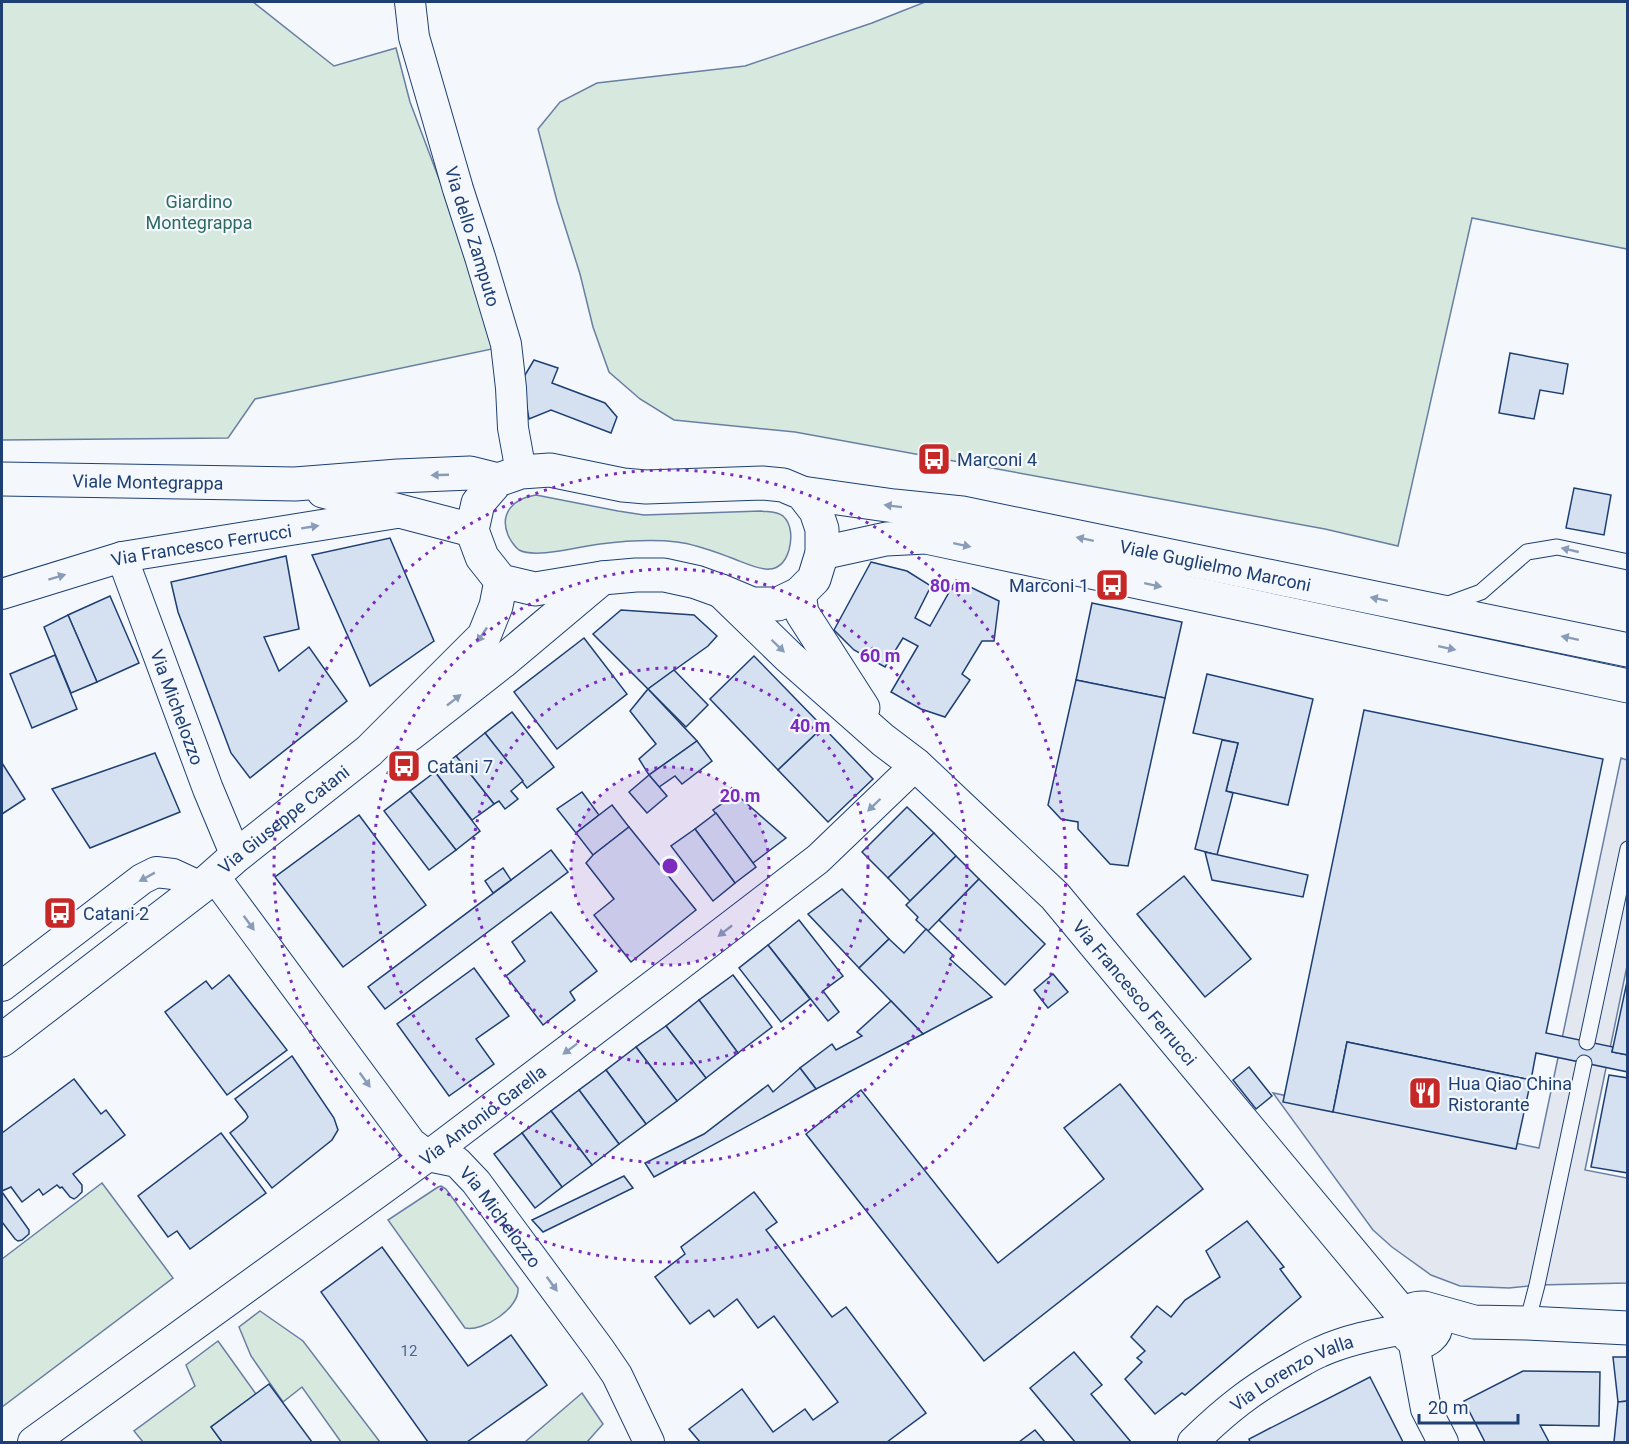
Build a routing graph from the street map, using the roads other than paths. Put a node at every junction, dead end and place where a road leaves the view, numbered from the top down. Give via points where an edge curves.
1 (410, 2) edge
2 (509, 476) junction
3 (2, 479) edge
4 (295, 484) junction
5 (802, 494) junction
6 (403, 512) junction
7 (472, 530) junction
8 (822, 553) junction
9 (122, 557) junction
10 (1628, 562) edge
11 (602, 578) junction
12 (501, 581) junction
13 (721, 591) junction
14 (2, 594) edge
15 (799, 594) junction
16 (1431, 610) junction
17 (1628, 650) edge
18 (1628, 686) edge
19 (883, 740) junction
20 (369, 751) junction
21 (916, 765) junction
22 (1628, 849) edge
23 (217, 873) junction
24 (2, 986) edge
25 (2, 1040) edge
26 (1587, 1042) dead end
27 (1584, 1063) dead end
28 (428, 1156) junction
29 (1527, 1323) junction
30 (1417, 1324) junction
31 (1628, 1328) edge
32 (33, 1443) edge
33 (649, 1443) edge
34 (1193, 1443) edge
35 (1443, 1443) edge

1 - 2 street, Via dello Zamputo via 414,37 506,344 513,428
2 -> 4 main road via 398,476
2 - 5 main road via 550,470 646,487 762,483 783,485
2 - 7 main road via 478,503
3 - 4 main road, Viale Montegrappa
4 - 6 main road
5 - 8 main road via 816,511 822,529
16 -> 5 main road, Viale Guglielmo Marconi via 962,513
6 - 7 main road
9 -> 6 street, Via Francesco Ferrucci
7 - 12 main road via 482,557
8 - 15 main road via 814,579
8 -> 18 main road, Viale Guglielmo Marconi via 886,539 926,537
14 -> 9 street, Via Francesco Ferrucci
9 - 23 street, Via Michelozzo via 208,789
10 -> 16 lane via 1557,546 1527,552 1481,592
11 - 12 main road via 535,589
11 - 13 main road via 664,575
20 -> 11 main road via 412,734
12 -> 20 main road via 484,636
13 - 15 main road via 752,604 777,604
13 -> 19 main road, Via Francesco Ferrucci
15 - 19 main road via 802,613
17 -> 16 main road, Viale Guglielmo Marconi
19 - 21 main road, Via Francesco Ferrucci
20 - 23 main road, Via Giuseppe Catani
21 -> 28 street, Via Antonio Garella via 818,859
21 - 30 main road, Via Francesco Ferrucci via 1055,896 1362,1266
22 - 26 lane
23 -> 24 street via 156,872 142,879
23 - 25 main road, Via Giuseppe Catani
23 -> 28 street, Via Michelozzo via 411,1143
27 - 29 lane
28 - 32 street, Via Antonio Garella
28 -> 33 street, Via Michelozzo via 457,1162 477,1182 617,1375
29 - 30 main road
29 - 31 main road
30 - 34 street, Via Lorenzo Valla via 1320,1352 1262,1384
30 - 35 street via 1426,1409

